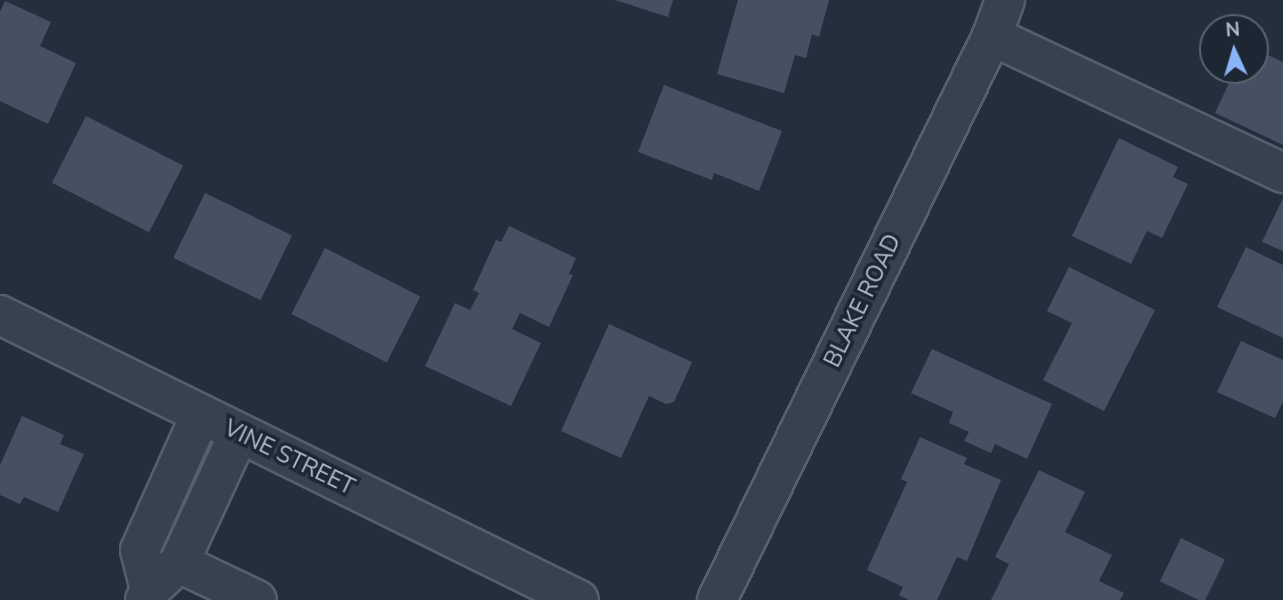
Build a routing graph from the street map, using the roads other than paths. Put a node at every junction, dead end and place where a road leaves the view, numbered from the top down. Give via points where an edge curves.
1 (1005, 0) edge
2 (992, 36) junction
3 (1283, 173) edge
4 (0, 315) edge
5 (201, 414) junction
6 (239, 433) junction
7 (180, 563) junction
8 (147, 595) edge
9 (257, 600) edge
10 (579, 600) edge
11 (717, 600) edge

1 - 2 street, BLAKE ROAD
2 - 3 street
2 - 11 street, BLAKE ROAD
4 - 5 street, VINE STREET
5 - 6 street, VINE STREET
5 - 8 street via 140,550
6 - 7 street
6 - 10 street, VINE STREET
7 - 8 street
7 - 9 street

